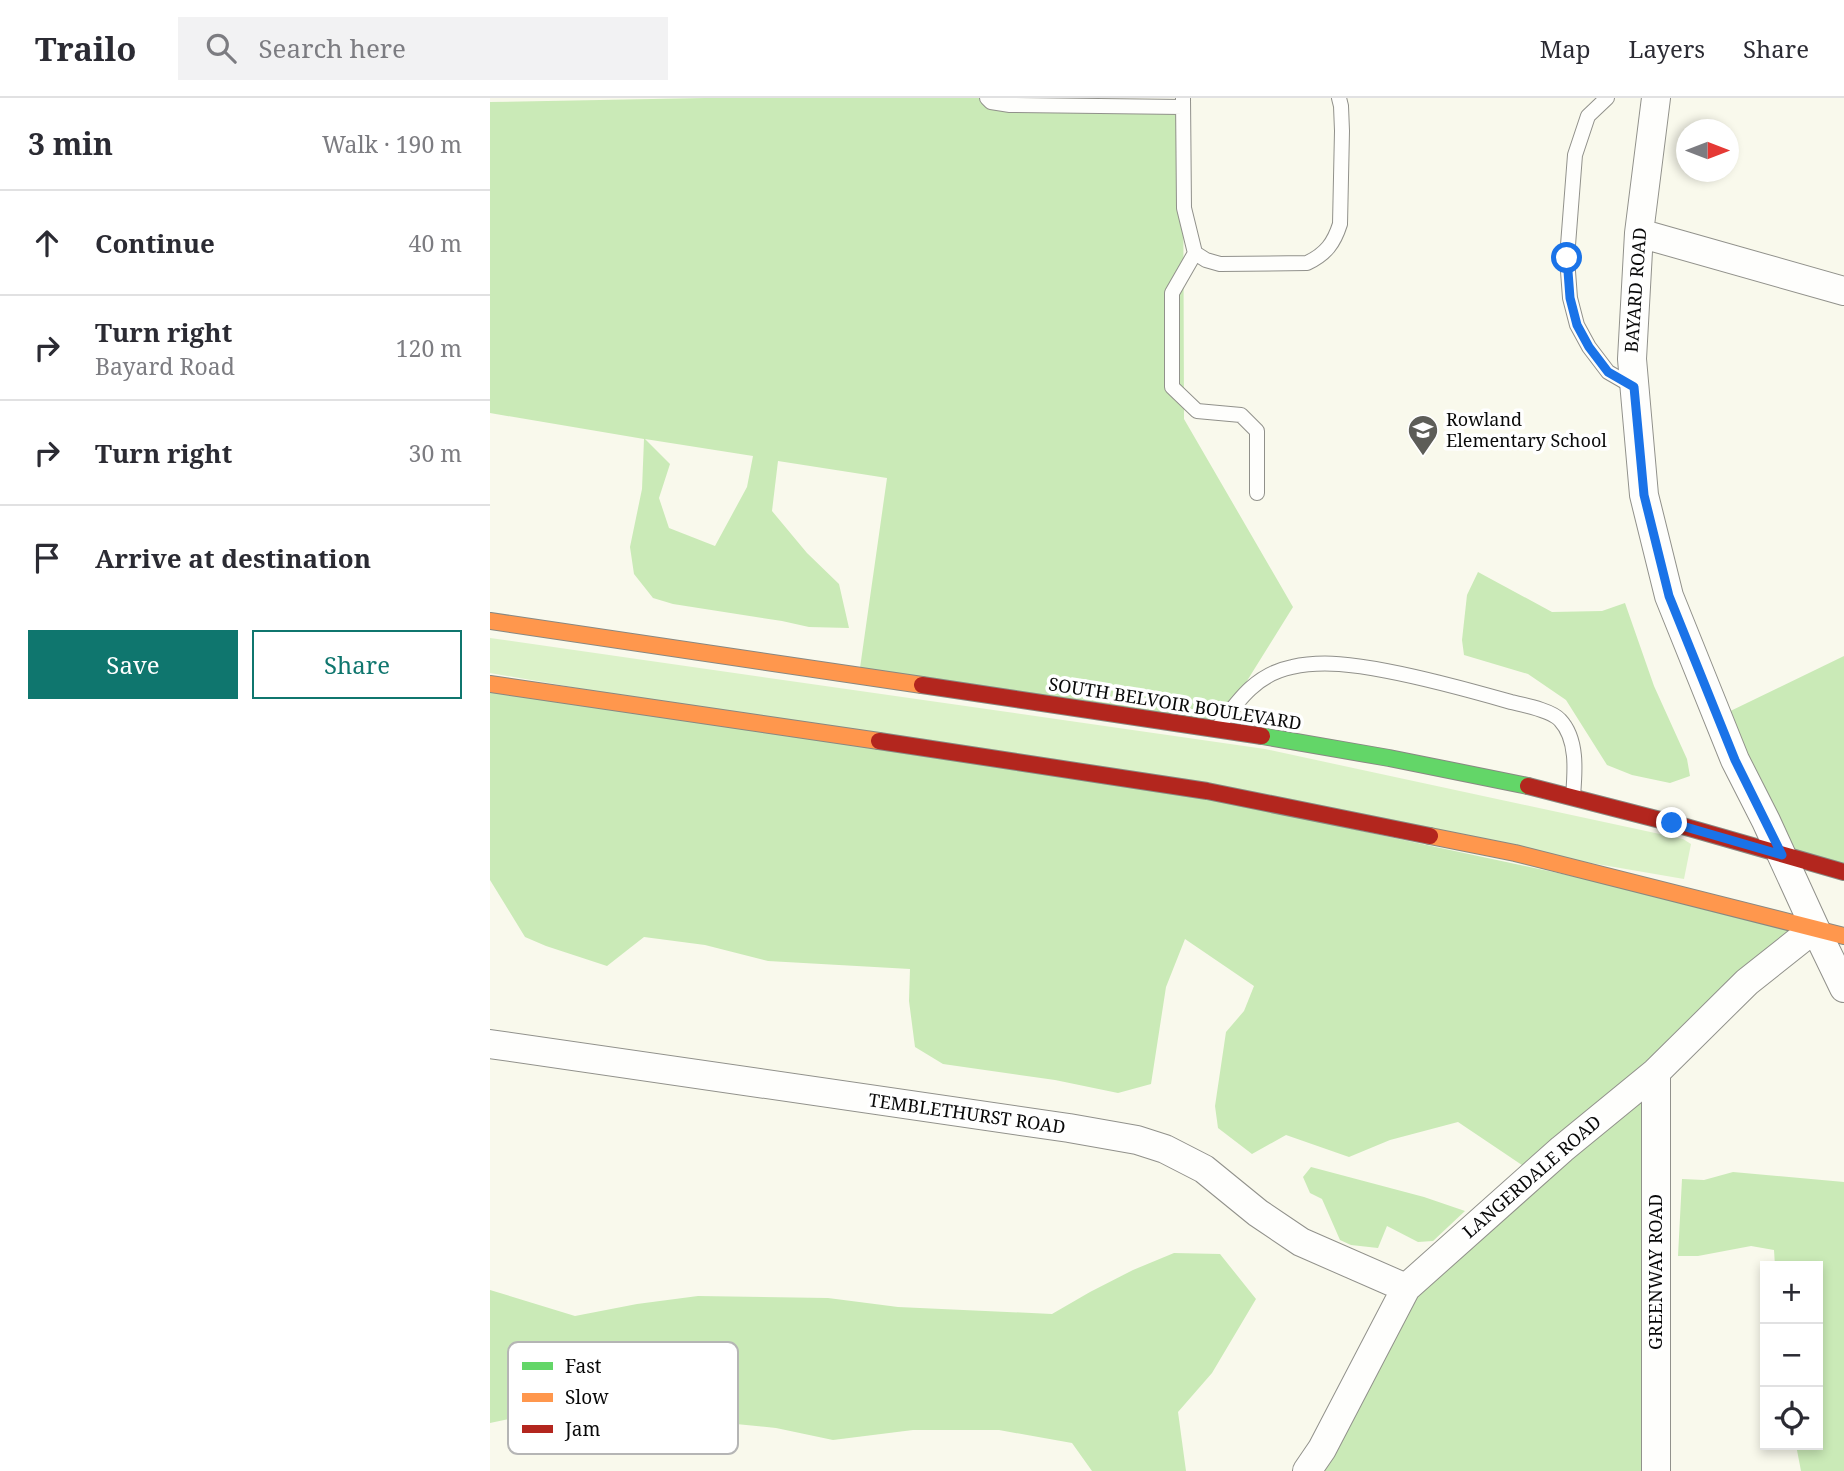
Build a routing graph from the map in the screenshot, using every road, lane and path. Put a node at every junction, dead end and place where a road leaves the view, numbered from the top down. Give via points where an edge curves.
1 (987, 98) edge
2 (1339, 98) edge
3 (1607, 98) edge
4 (1656, 98) edge
5 (1183, 102) edge
6 (1639, 233) junction
7 (1195, 253) junction
8 (1844, 291) edge
9 (1634, 387) junction
10 (1257, 493) dead end
11 (490, 621) edge
12 (490, 684) edge
13 (1217, 729) junction
14 (1572, 798) junction
15 (1782, 855) junction
16 (1844, 872) edge
17 (1815, 928) junction
18 (1844, 936) edge
19 (1844, 988) edge
20 (490, 1044) edge
21 (1656, 1072) junction
22 (1406, 1288) junction
23 (1307, 1471) edge
24 (1656, 1471) edge

1 - 5 lane via 1010,105
2 - 7 lane via 1340,224 1329,248 1307,263 1292,264 1220,264
3 - 9 lane via 1588,116 1575,155 1567,258 1570,298 1589,347 1608,372
4 - 6 street, BAYARD ROAD
5 - 7 lane via 1184,208
6 - 8 street
6 - 9 street, BAYARD ROAD
7 - 10 lane via 1172,293 1172,387 1196,411 1241,415 1257,431
9 - 15 street, BAYARD ROAD via 1644,495 1669,596 1735,760
11 - 13 street, SOUTH BELVOIR BOULEVARD
12 - 17 street via 1207,791 1515,853
13 - 14 street, SOUTH BELVOIR BOULEVARD via 1389,758
13 - 14 lane via 1259,680 1290,667 1365,667 1436,680 1558,717 1568,731 1574,758
14 - 15 street, SOUTH BELVOIR BOULEVARD
15 - 16 street, SOUTH BELVOIR BOULEVARD
15 - 17 street, BAYARD ROAD
17 - 18 street
17 - 19 street, BAYARD ROAD
17 - 21 street, LANGERDALE ROAD via 1747,982
20 - 22 street, TEMBLETHURST ROAD via 1137,1140 1204,1168 1301,1242
21 - 22 street, LANGERDALE ROAD
21 - 24 street, GREENWAY ROAD
22 - 23 street, LANGERDALE ROAD

